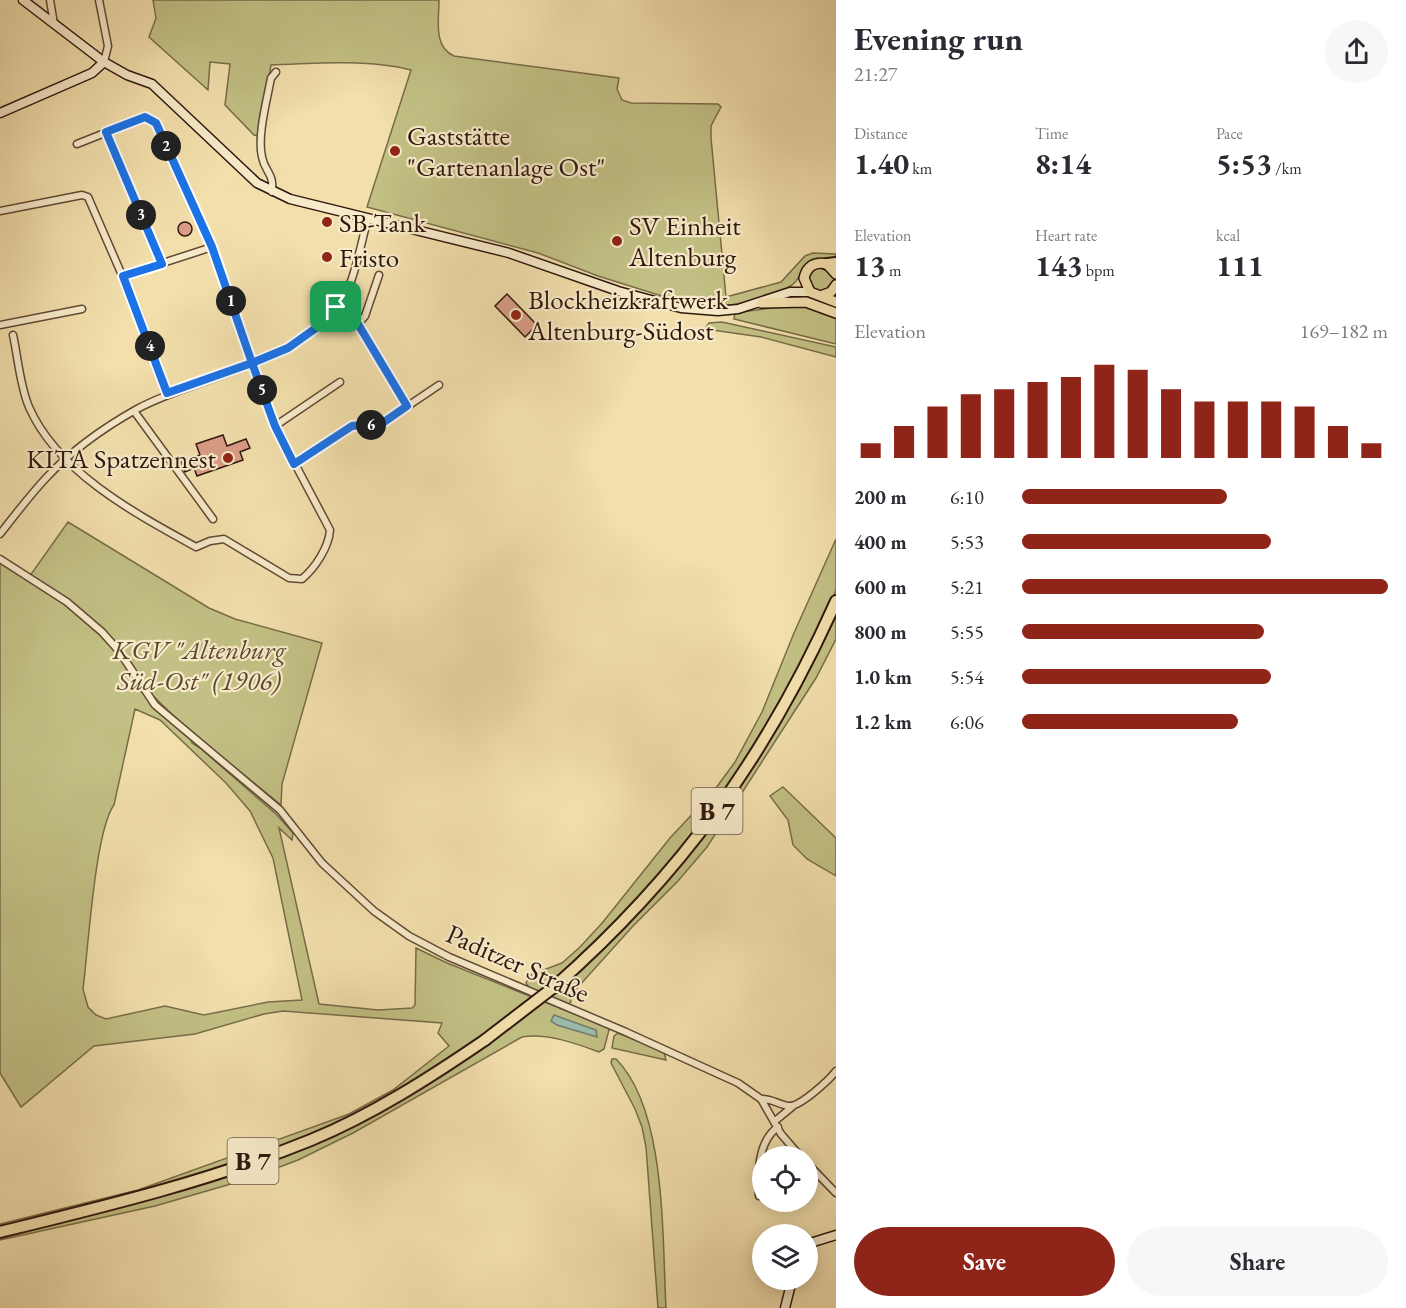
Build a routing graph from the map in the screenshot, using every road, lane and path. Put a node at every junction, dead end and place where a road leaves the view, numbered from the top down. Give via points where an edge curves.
1 (23, 0) edge
2 (50, 0) edge
3 (99, 0) edge
4 (54, 24) junction
5 (104, 62) junction
6 (276, 72) dead end
7 (0, 113) edge
8 (106, 132) junction
9 (77, 144) dead end
10 (272, 192) junction
11 (0, 211) edge
12 (368, 218) junction
13 (212, 247) junction
14 (831, 263) edge
15 (162, 264) junction
16 (836, 274) edge
17 (379, 275) dead end
18 (123, 276) junction
19 (804, 278) junction
20 (836, 285) edge
21 (790, 292) junction
22 (810, 292) junction
23 (823, 295) junction
24 (836, 302) edge
25 (761, 303) junction
26 (336, 307) junction
27 (82, 309) dead end
28 (836, 313) edge
29 (358, 324) junction
30 (0, 325) edge
31 (13, 335) dead end
32 (252, 363) junction
33 (340, 382) dead end
34 (439, 385) dead end
35 (167, 393) junction
36 (407, 406) junction
37 (134, 411) junction
38 (275, 426) junction
39 (66, 460) junction
40 (294, 464) junction
41 (213, 519) dead end
42 (0, 534) edge
43 (0, 559) edge
44 (836, 601) edge
45 (836, 1071) edge
46 (761, 1099) junction
47 (792, 1107) junction
48 (776, 1124) junction
49 (766, 1146) edge
50 (792, 1146) edge
51 (818, 1174) edge
52 (836, 1193) edge
53 (0, 1232) edge
54 (836, 1235) edge
55 (818, 1241) edge
56 (790, 1290) edge
57 (785, 1308) edge

1 - 4 street
2 - 4 street
3 - 5 street via 108,46
4 - 5 street
5 - 7 street via 92,73
5 - 10 street via 152,84 243,171
6 - 10 street via 271,78 261,138 262,158 272,174
8 - 9 street
8 - 13 street via 145,117 156,123
8 - 15 street
10 - 12 street
11 - 18 street via 88,197
12 - 25 street via 527,258 662,304 718,311
12 - 26 street via 350,283
13 - 15 street
13 - 32 street
14 - 16 main road
14 - 19 main road via 812,265
15 - 18 street
17 - 29 street via 365,316
18 - 35 street
19 - 21 street
19 - 22 main road
20 - 23 main road
21 - 22 street
21 - 25 street
22 - 23 main road
23 - 24 main road
25 - 28 main road via 806,302
26 - 29 street
26 - 32 street via 288,348
27 - 30 street
29 - 36 street
31 - 39 street via 27,404 39,429
32 - 35 street
32 - 38 street
33 - 38 street
34 - 36 street
35 - 37 street
36 - 40 street via 384,422 352,426
37 - 39 street
37 - 41 street
38 - 40 street
39 - 40 street via 139,514 196,547 224,539 289,578 302,579 326,546 330,530
39 - 42 street
43 - 46 street, Paditzer Straße via 67,602 102,632 155,705 290,821 337,878 409,936 449,957 707,1067
44 - 53 highway, B 7, bridge via 778,719 690,848 600,946 485,1040 354,1120 312,1139 195,1182
45 - 47 street
46 - 47 street, Paditzer Straße
46 - 48 street, Paditzer Straße
47 - 48 street
48 - 49 street
48 - 50 street, Paditzer Straße
51 - 52 street
54 - 55 street
56 - 57 street

